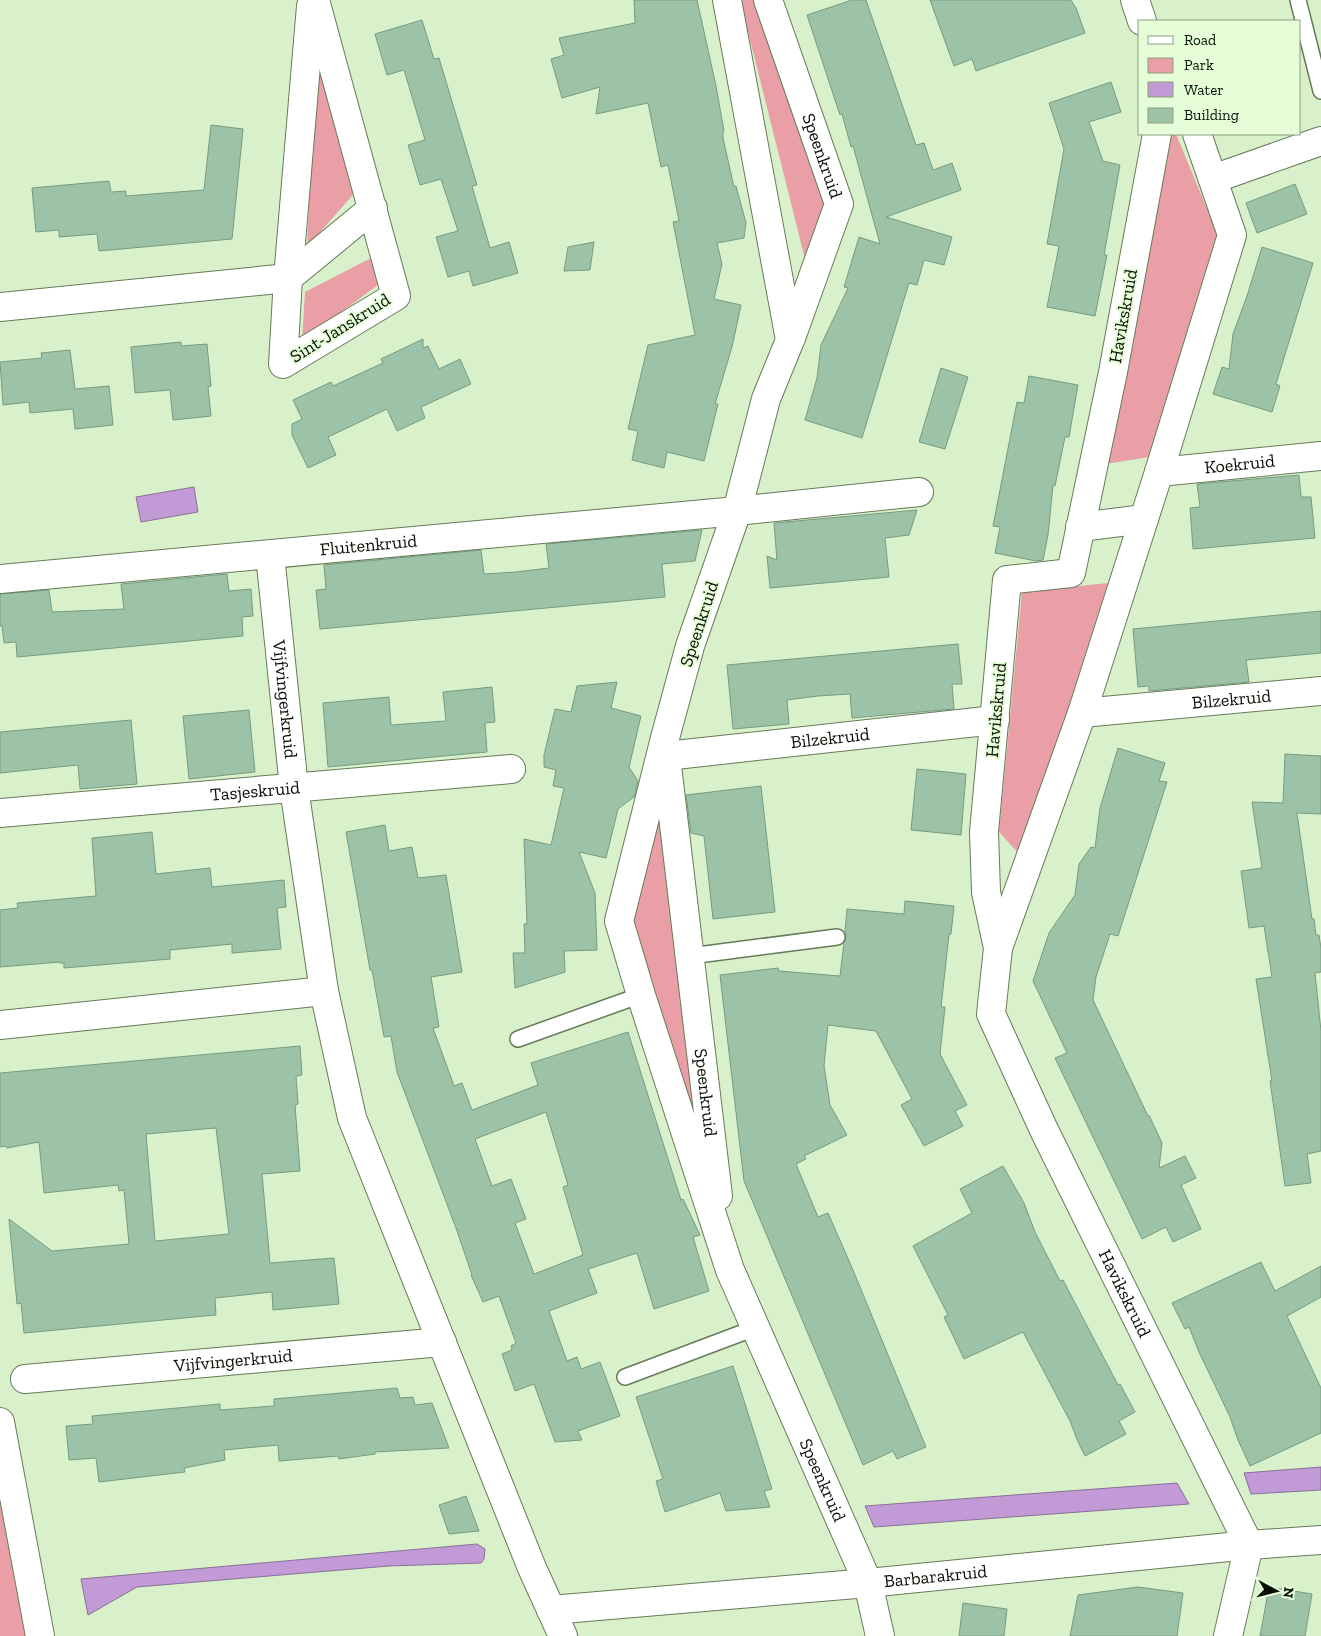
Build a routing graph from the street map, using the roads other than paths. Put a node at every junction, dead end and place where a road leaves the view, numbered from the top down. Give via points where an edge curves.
1 (311, 0) edge
2 (315, 0) edge
3 (727, 0) edge
4 (768, 0) edge
5 (1135, 0) edge
6 (1298, 0) edge
7 (1142, 20) edge
8 (1321, 91) edge
9 (1156, 135) edge
10 (1197, 135) edge
11 (1321, 141) edge
12 (1213, 179) junction
13 (373, 208) junction
14 (288, 278) junction
15 (0, 307) edge
16 (790, 340) junction
17 (1321, 456) edge
18 (1159, 472) junction
19 (919, 492) dead end
20 (737, 511) junction
21 (1144, 520) junction
22 (1080, 527) junction
23 (270, 555) junction
24 (0, 579) edge
25 (1321, 691) edge
26 (1082, 713) junction
27 (995, 720) junction
28 (665, 747) junction
29 (511, 769) dead end
30 (294, 788) junction
31 (0, 813) edge
32 (837, 938) dead end
33 (998, 948) junction
34 (690, 956) junction
35 (324, 991) junction
36 (641, 995) junction
37 (0, 1025) edge
38 (518, 1039) dead end
39 (725, 1257) junction
40 (755, 1328) junction
41 (442, 1342) junction
42 (625, 1377) dead end
43 (25, 1378) dead end
44 (0, 1422) edge
45 (1321, 1540) edge
46 (1248, 1545) junction
47 (868, 1583) junction
48 (551, 1610) junction
49 (40, 1636) edge
50 (562, 1636) edge
51 (880, 1636) edge
52 (1228, 1636) edge

1 - 14 street, Sint-Janskruid
2 - 13 street, Sint-Janskruid
3 - 16 street
4 - 16 street, Speenkruid via 839,204
5 - 7 street
6 - 8 lane
9 - 22 street, Havikskruid via 1113,372
10 - 12 street, Havikskruid
11 - 12 street
12 - 18 street, Havikskruid via 1232,235
13 - 14 street
13 - 14 street, Sint-Janskruid via 396,296 283,364
14 - 15 street
16 - 20 street, Speenkruid via 766,398
17 - 18 street, Koekruid
18 - 21 street, Havikskruid
19 - 20 street
20 - 23 street, Fluitenkruid
20 - 28 street, Speenkruid via 690,646
21 - 22 street
21 - 26 street, Havikskruid
22 - 27 street, Havikskruid via 1071,573 1008,580
23 - 24 street, Fluitenkruid
23 - 30 street, Vijfvingerkruid
25 - 26 street, Bilzekruid
26 - 33 street, Havikskruid
27 - 28 street, Bilzekruid
27 - 33 street, Havikskruid via 984,832 986,892
28 - 34 street, Speenkruid
28 - 36 street, Speenkruid via 619,921
29 - 30 street, Tasjeskruid
30 - 31 street, Tasjeskruid
30 - 35 street, Vijfvingerkruid
32 - 34 lane
33 - 46 street, Havikskruid via 991,1014 1048,1139
34 - 39 street, Speenkruid
35 - 37 street
35 - 41 street, Vijfvingerkruid via 352,1118
36 - 38 lane
36 - 39 street, Speenkruid
39 - 40 street, Speenkruid
40 - 42 lane
40 - 47 street, Speenkruid
41 - 43 street, Vijfvingerkruid
41 - 48 street, Vijfvingerkruid
44 - 49 street
45 - 46 street, Barbarakruid
46 - 47 street, Barbarakruid
46 - 52 street
47 - 48 street, Barbarakruid
47 - 51 street, Speenkruid
48 - 50 street, Vijfvingerkruid

